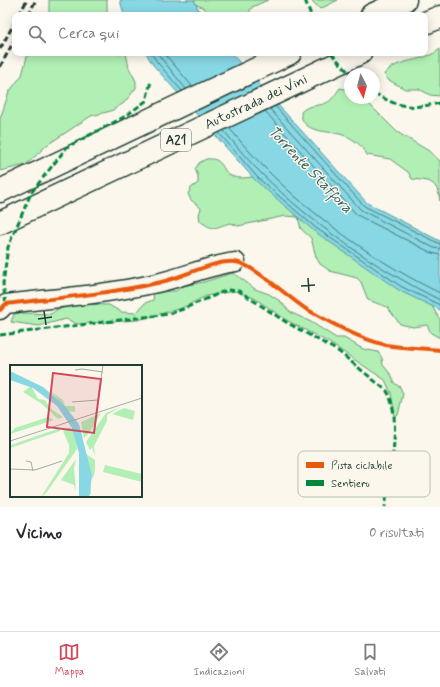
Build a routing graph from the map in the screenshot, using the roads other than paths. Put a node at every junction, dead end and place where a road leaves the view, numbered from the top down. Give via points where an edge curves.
1 (405, 0) edge
2 (379, 12) edge
3 (440, 17) edge
4 (428, 22) edge
5 (284, 56) edge
6 (354, 56) edge
7 (0, 191) edge
8 (0, 223) edge
9 (236, 262) dead end
10 (0, 310) edge

1 - 2 highway
3 - 4 highway
5 - 7 highway, Autostrada dei Vini / A21
6 - 8 highway, Autostrada dei Vini / A21
9 - 10 street via 222,263 158,283 6,304

